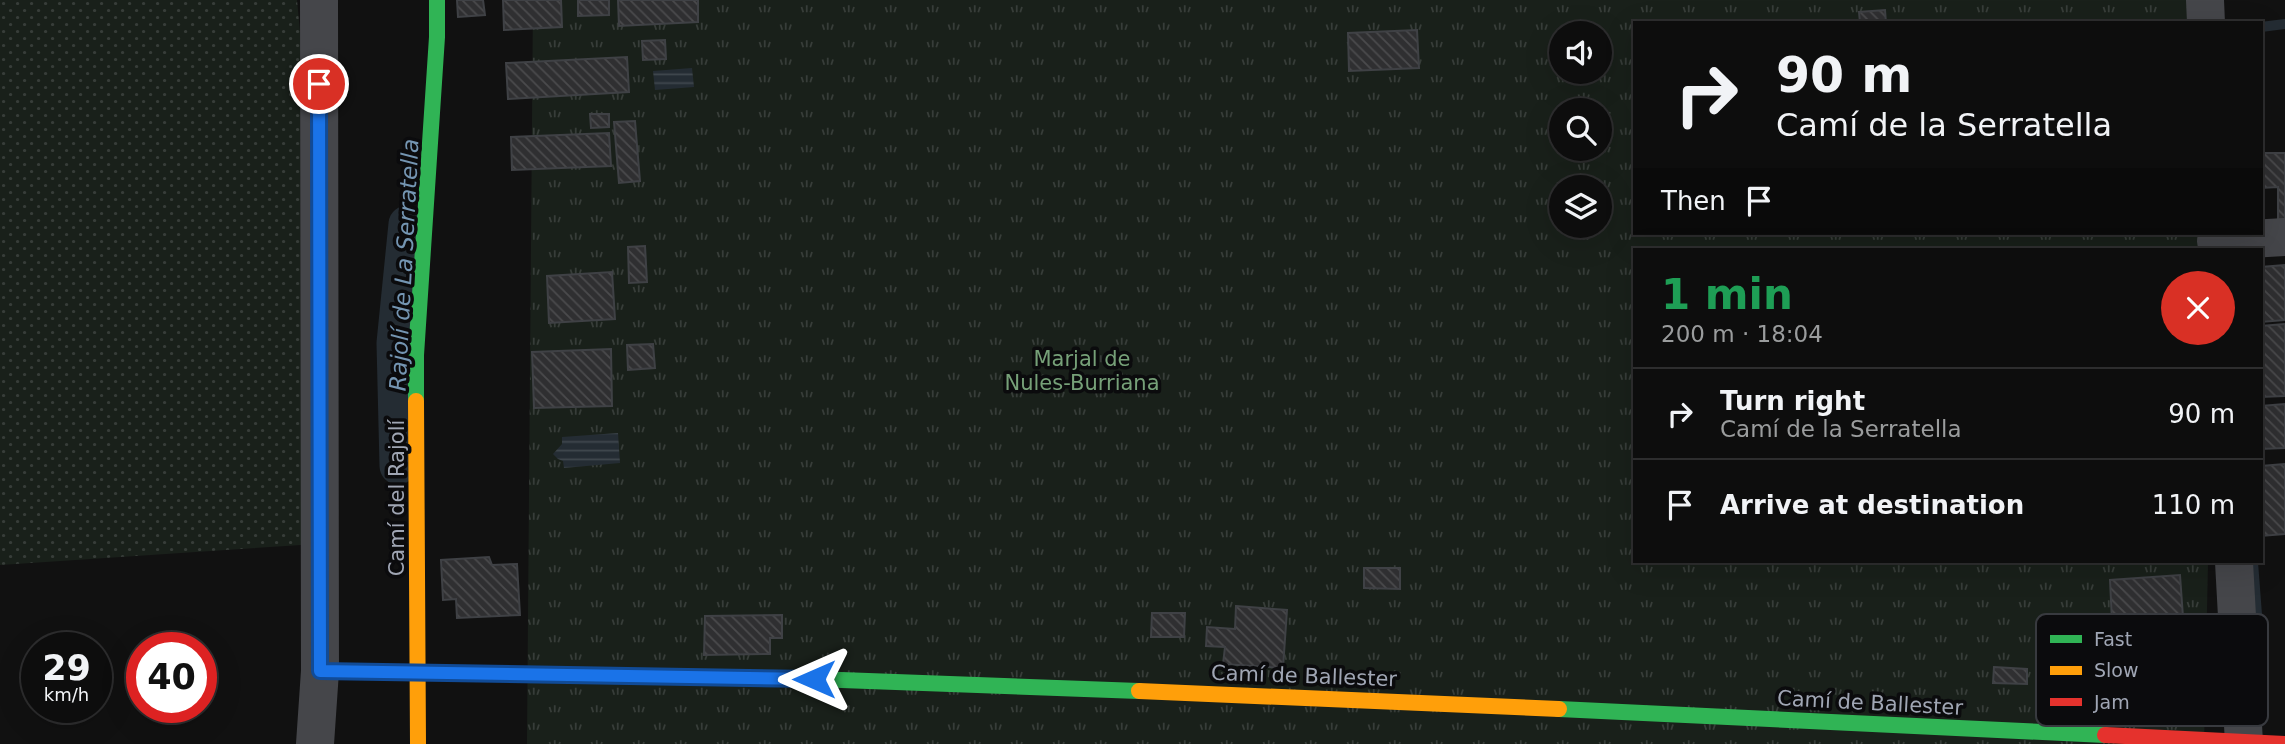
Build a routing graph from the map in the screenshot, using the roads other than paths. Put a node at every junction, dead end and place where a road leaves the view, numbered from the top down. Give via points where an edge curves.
1 (319, 0) edge
2 (437, 0) edge
3 (2205, 0) edge
4 (2206, 21) edge
5 (2285, 237) edge
6 (2215, 241) edge
7 (2234, 563) edge
8 (2237, 614) edge
9 (320, 671) junction
10 (419, 674) junction
11 (2244, 743) edge
12 (315, 744) edge
13 (418, 744) edge
14 (2285, 744) edge

1 - 9 street
2 - 10 street, Camí del Rajolí via 416,355
3 - 4 street
5 - 6 street
7 - 8 street
9 - 10 street, Camí de Ballester
9 - 12 street
10 - 11 street, Camí de Ballester via 814,679 1355,699
10 - 13 street, Camí del Rajolí
11 - 14 street, Camí de Ballester

